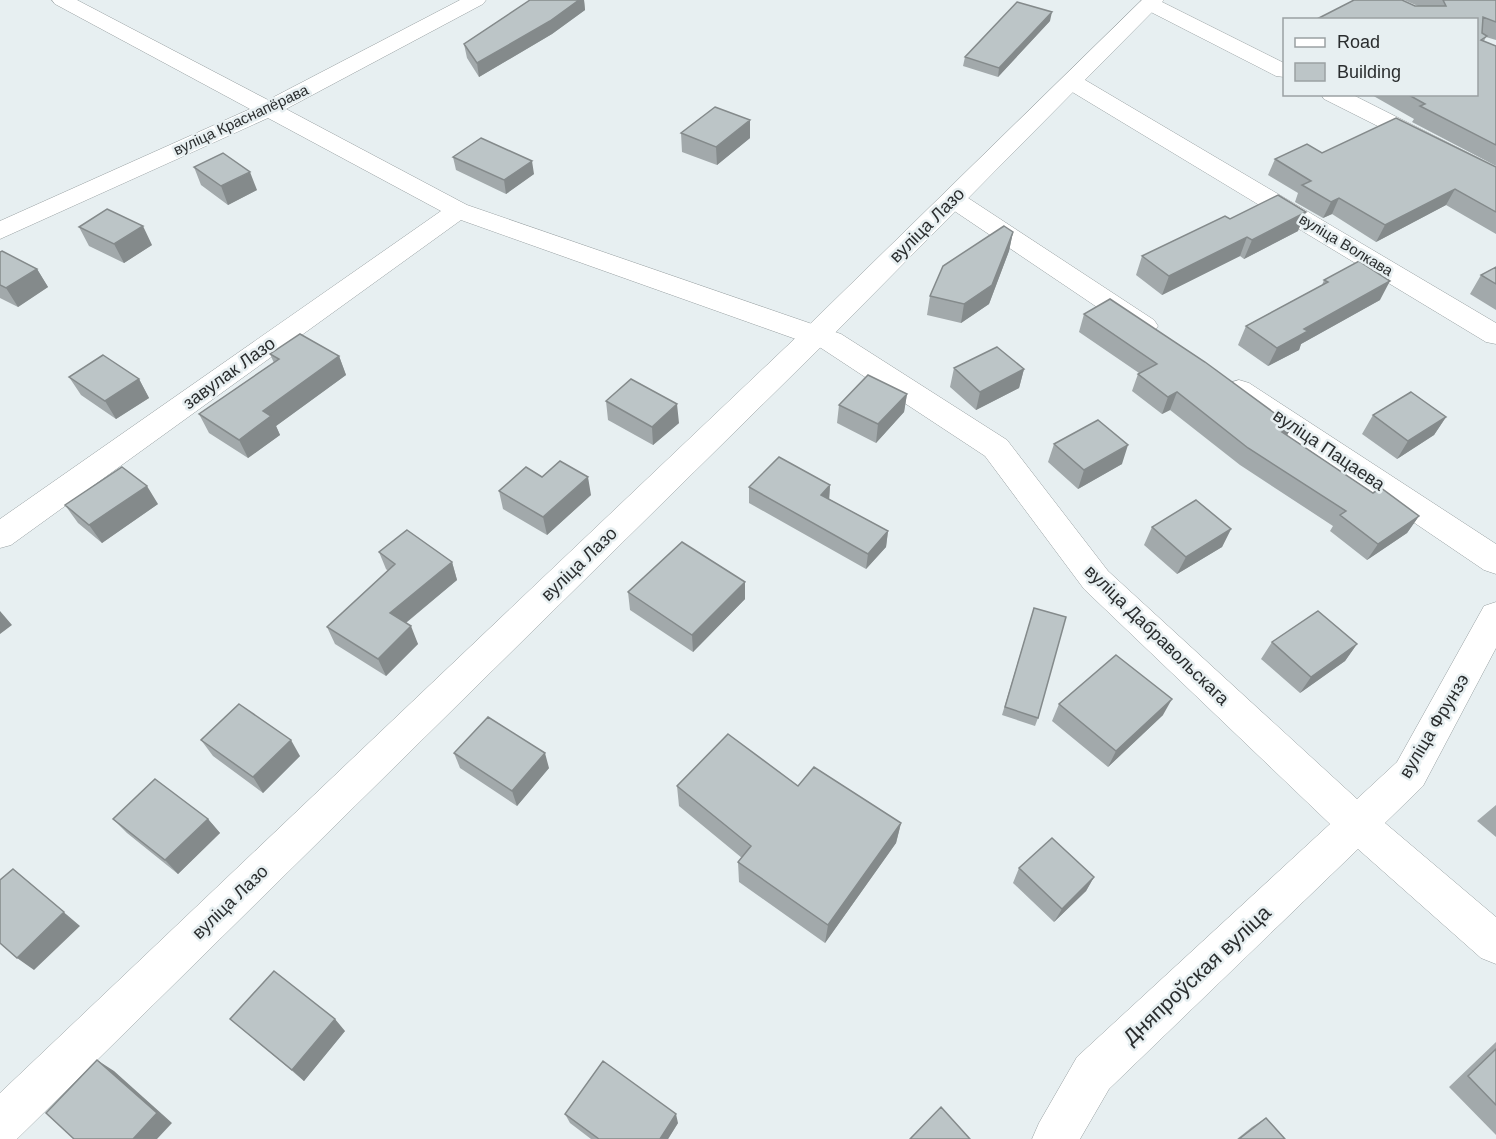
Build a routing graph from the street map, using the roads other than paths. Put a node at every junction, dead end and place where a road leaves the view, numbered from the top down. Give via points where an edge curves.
1 (476, 0) edge
2 (74, 2) edge
3 (1152, 2) edge
4 (1283, 70) edge
5 (1072, 82) junction
6 (1336, 96) edge
7 (269, 110) junction
8 (1496, 176) edge
9 (953, 199) junction
10 (458, 210) junction
11 (0, 231) edge
12 (817, 334) junction
13 (1496, 335) edge
14 (1161, 338) edge
15 (1220, 377) edge
16 (0, 536) edge
17 (1496, 561) edge
18 (1496, 616) edge
19 (1357, 824) junction
20 (1496, 944) edge
21 (0, 1124) edge
22 (1055, 1139) edge

1 - 7 street, вуліца Краснапёрава
2 - 7 street, вуліца Дабравольскага
3 - 4 street
3 - 5 street, вуліца Лазо
5 - 9 street, вуліца Лазо
5 - 13 street, вуліца Волкава
6 - 8 street
7 - 10 street, вуліца Дабравольскага
7 - 11 street, вуліца Краснапёрава
9 - 12 street, вуліца Лазо
9 - 14 street
10 - 12 street, вуліца Дабравольскага
10 - 16 street, завулак Лазо
12 - 19 street, вуліца Дабравольскага via 996,448 1096,580
12 - 21 street, вуліца Лазо
15 - 17 street, вуліца Пацаева
18 - 19 street, вуліца Фрунзэ via 1410,774
19 - 20 street, вуліца Дабравольскага
19 - 22 street, Дняпроўская вуліца via 1093,1073

